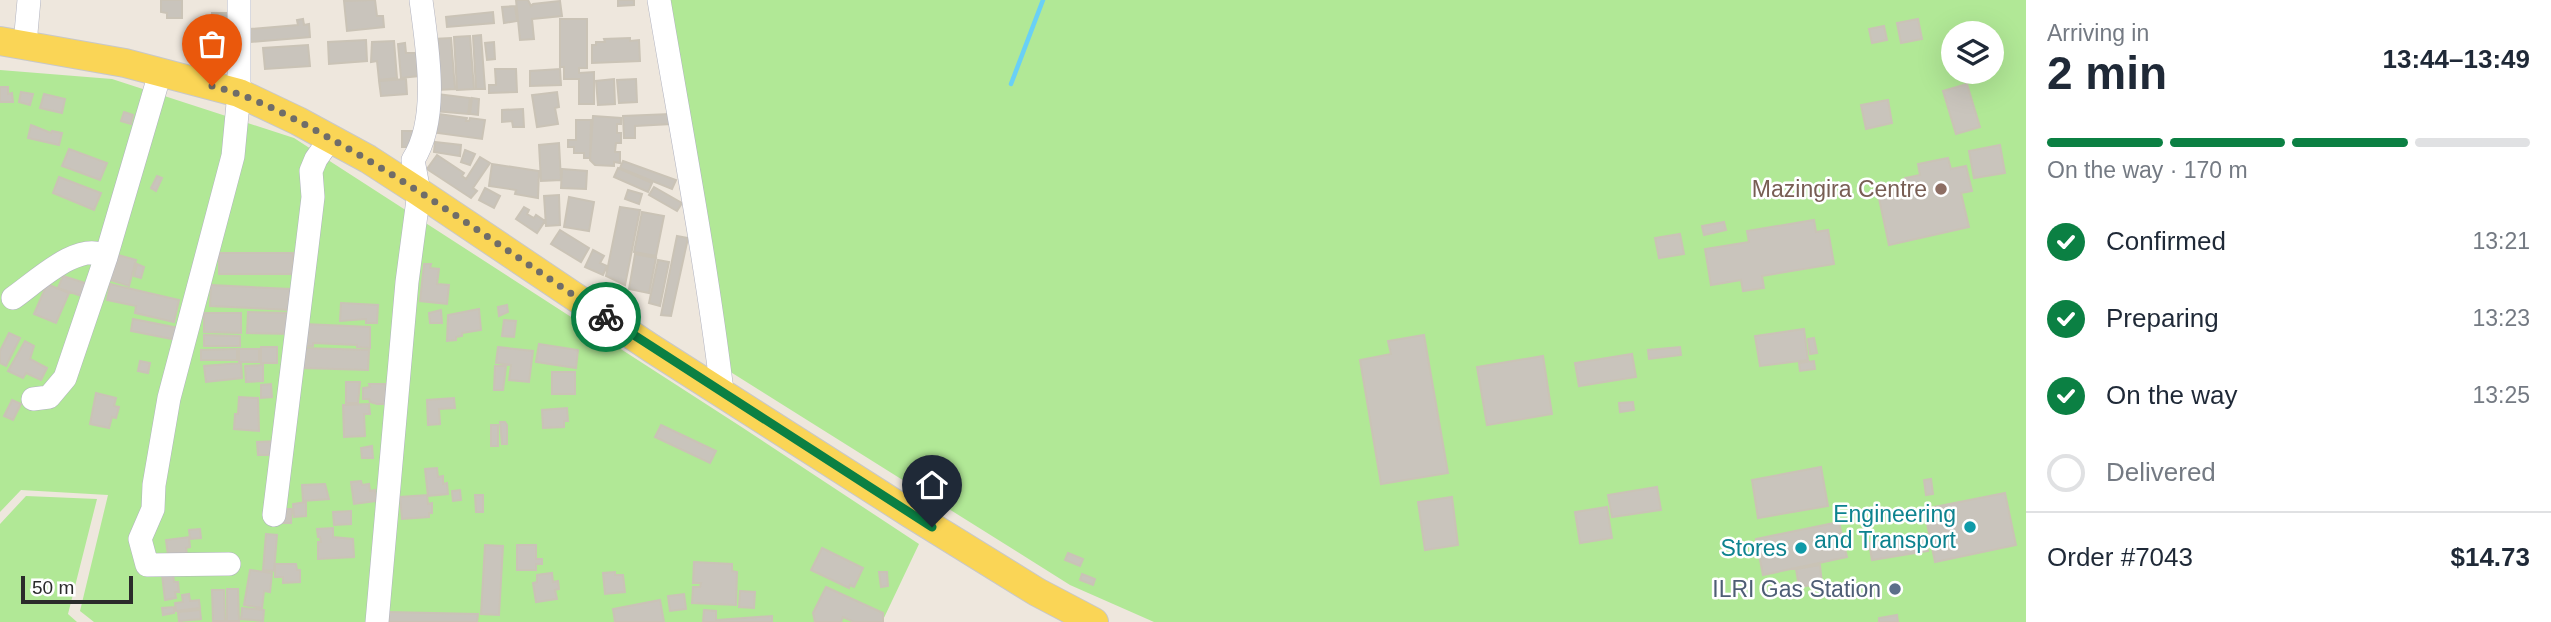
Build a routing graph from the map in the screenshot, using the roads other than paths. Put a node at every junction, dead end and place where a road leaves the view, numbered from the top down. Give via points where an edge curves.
1 (29, 0) edge
2 (239, 0) edge
3 (421, 0) edge
4 (659, 0) edge
5 (13, 42) edge
6 (160, 73) junction
7 (239, 93) junction
8 (330, 139) junction
9 (419, 192) junction
10 (106, 257) junction
11 (13, 298) dead end
12 (722, 391) junction
13 (33, 399) dead end
14 (274, 515) dead end
15 (229, 564) dead end
16 (377, 622) edge
17 (1094, 622) edge

1 - 5 street
2 - 7 street
3 - 9 street via 429,66 427,118 413,160
4 - 12 street
5 - 6 main road
6 - 7 main road
6 - 10 street
7 - 8 main road
7 - 15 street via 233,156 169,398 153,509 140,539 147,565
8 - 9 main road
8 - 14 street via 312,172 313,197
9 - 12 main road
9 - 16 street
10 - 11 street via 88,252 62,262
10 - 13 street via 65,378 49,397
12 - 17 main road via 911,514

